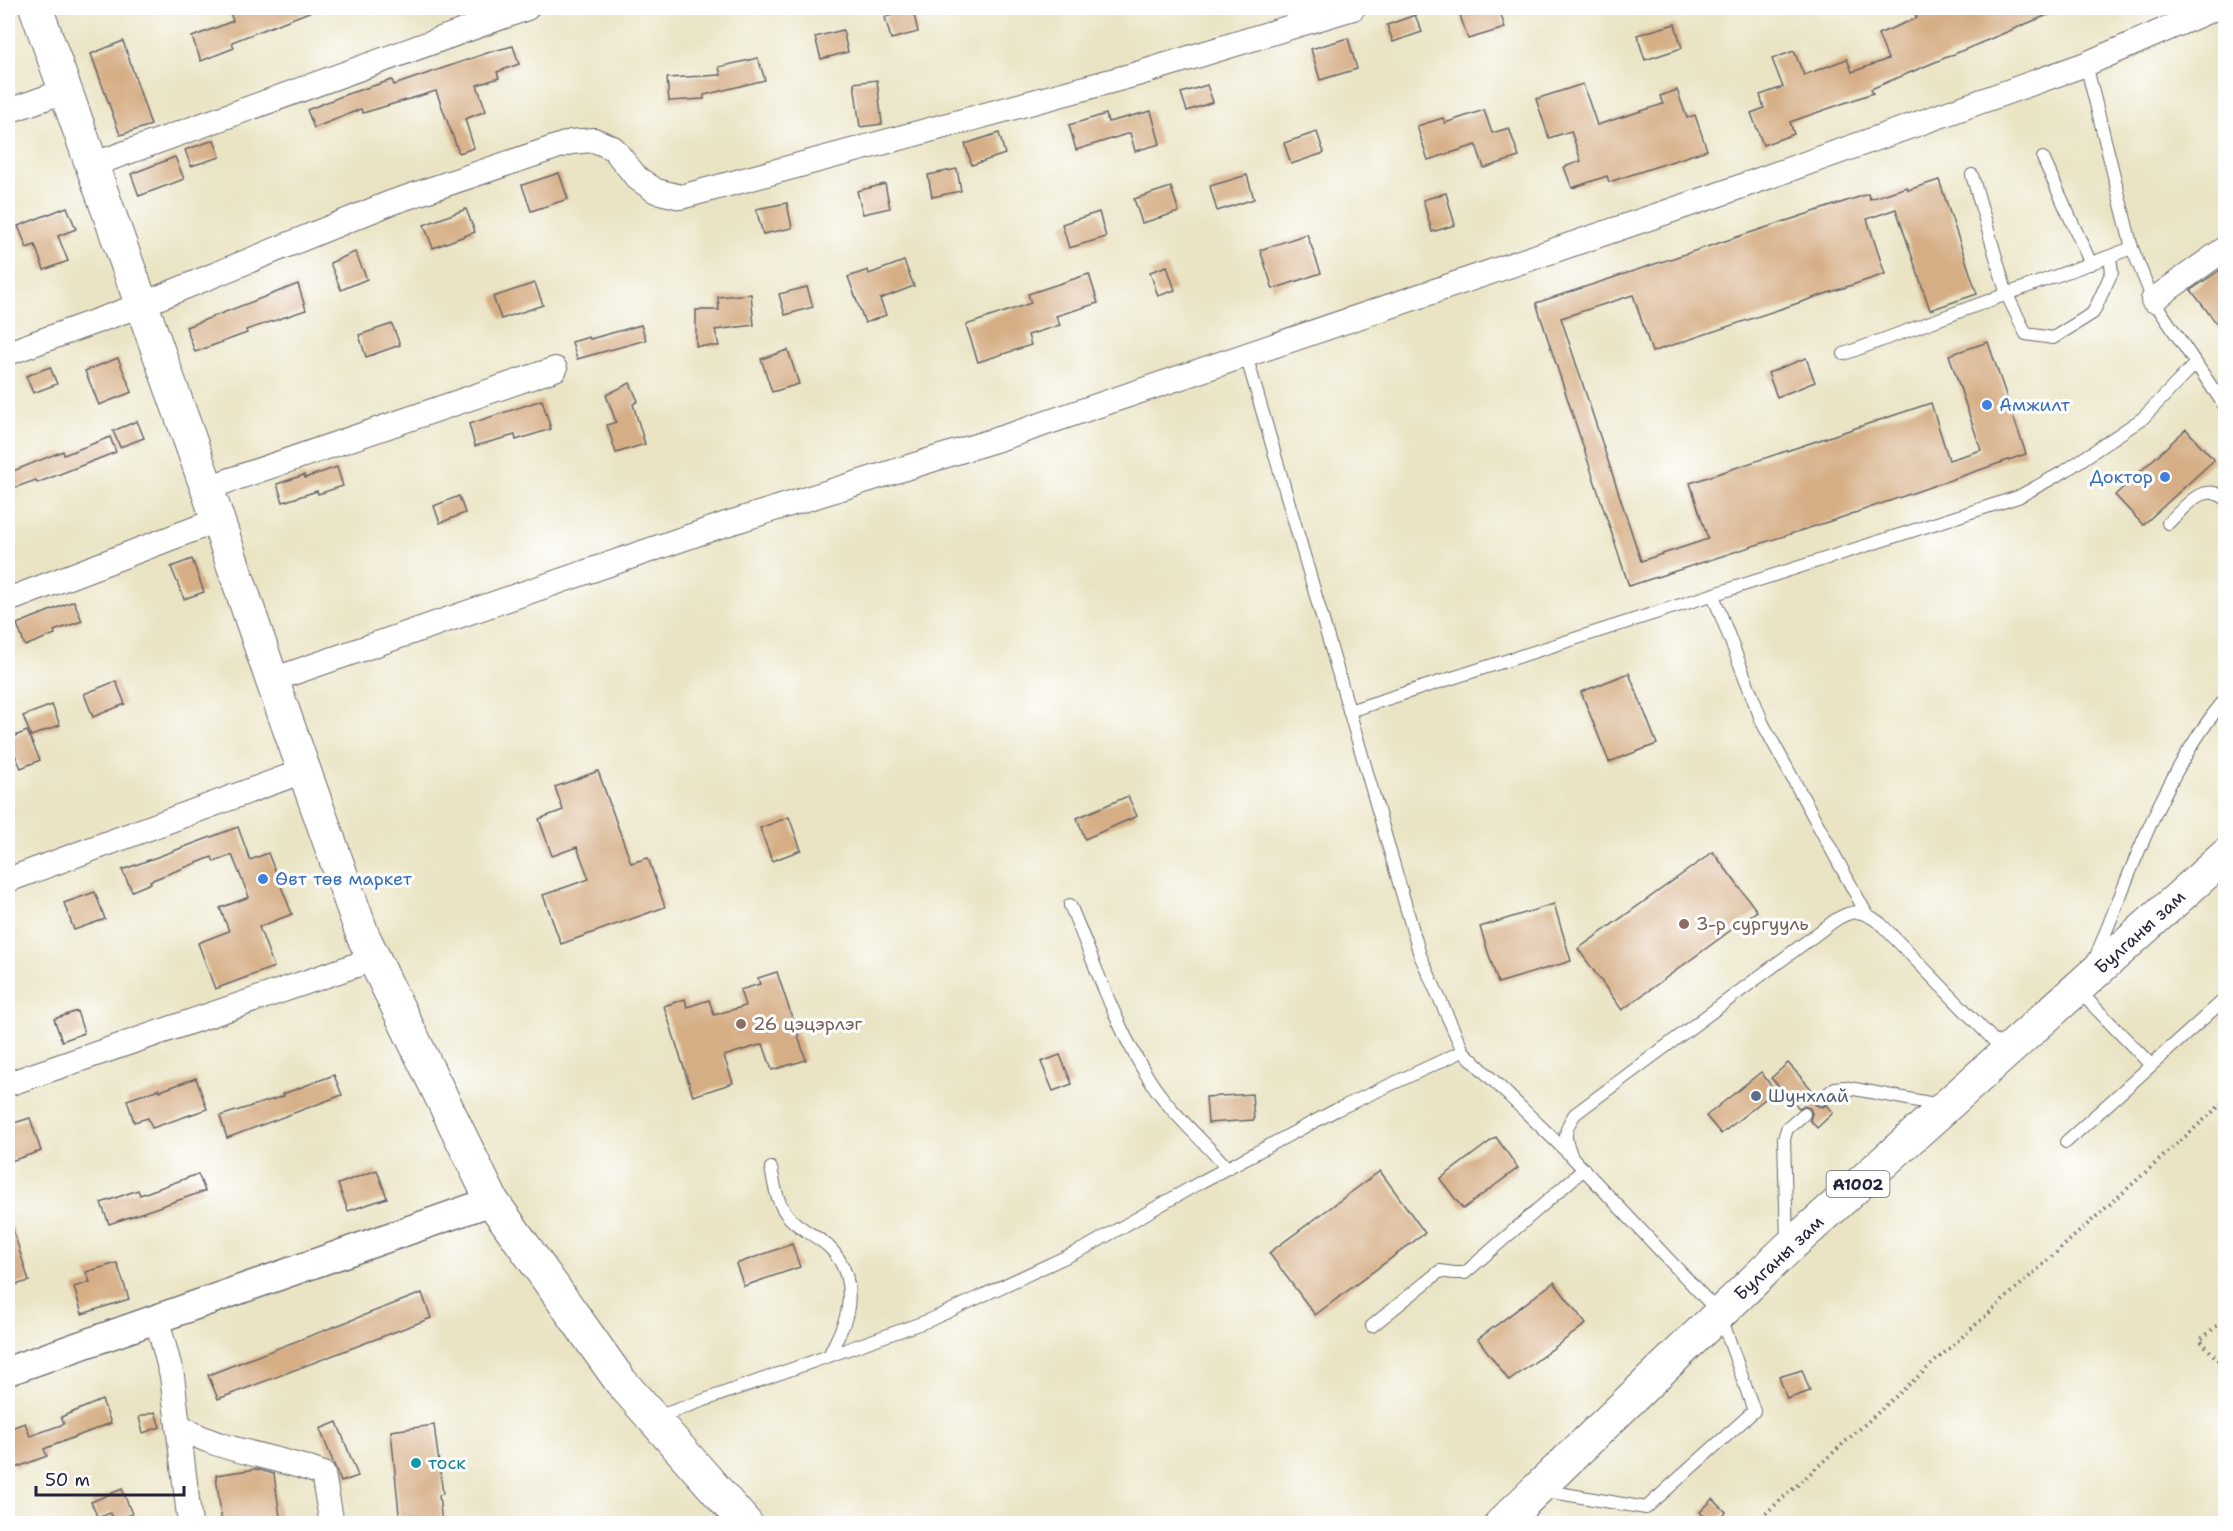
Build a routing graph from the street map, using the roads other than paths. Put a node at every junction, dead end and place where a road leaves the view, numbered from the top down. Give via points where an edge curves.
1 (36, 8) edge
2 (527, 8) edge
3 (1353, 8) edge
4 (2215, 8) edge
5 (2086, 64) junction
6 (65, 92) junction
7 (8, 111) edge
8 (2043, 158) dead end
9 (92, 165) junction
10 (1972, 175) dead end
11 (2132, 248) junction
12 (2110, 257) junction
13 (2222, 258) edge
14 (2091, 264) junction
15 (2007, 295) junction
16 (2153, 300) junction
17 (141, 305) junction
18 (8, 353) edge
19 (1844, 354) dead end
20 (1246, 355) junction
21 (2196, 363) junction
22 (555, 369) dead end
23 (2226, 408) edge
24 (207, 488) junction
25 (2226, 500) edge
26 (218, 520) junction
27 (2168, 523) dead end
28 (1713, 595) junction
29 (8, 600) edge
30 (272, 680) junction
31 (2226, 698) edge
32 (1349, 711) junction
33 (306, 770) junction
34 (2226, 855) edge
35 (8, 880) edge
36 (1070, 905) dead end
37 (1866, 913) junction
38 (374, 959) junction
39 (2081, 985) junction
40 (2226, 998) edge
41 (1463, 1051) junction
42 (2005, 1052) junction
43 (2151, 1065) junction
44 (8, 1084) edge
45 (1821, 1099) dead end
46 (1945, 1106) junction
47 (1804, 1113) dead end
48 (2066, 1142) dead end
49 (1572, 1157) junction
50 (771, 1168) dead end
51 (1227, 1168) junction
52 (1584, 1169) junction
53 (492, 1201) junction
54 (1788, 1248) junction
55 (1720, 1314) junction
56 (158, 1320) junction
57 (1372, 1326) dead end
58 (829, 1356) junction
59 (8, 1371) edge
60 (653, 1418) junction
61 (178, 1424) junction
62 (1537, 1490) junction
63 (1501, 1523) edge
64 (190, 1524) edge
65 (332, 1524) edge
66 (746, 1524) edge

1 - 6 main road
2 - 9 street
3 - 17 street via 1137,74 681,197 656,191 637,178 613,148 594,140 571,142 390,203
4 - 5 street
5 - 11 lane
5 - 20 street
6 - 7 street
6 - 9 main road
8 - 14 lane
9 - 17 main road
10 - 15 lane
11 - 12 lane
11 - 16 lane
12 - 14 lane
12 - 15 lane via 2112,272 2093,313 2053,338 2026,334
13 - 16 street
14 - 15 lane
15 - 19 lane
16 - 21 lane
17 - 18 street
17 - 24 main road
20 - 30 street via 1000,439 723,525
20 - 32 lane
21 - 23 lane
21 - 28 lane via 2143,418 2065,471 2018,497
22 - 24 street
24 - 26 main road
25 - 27 lane via 2211,492 2201,493
26 - 29 street
26 - 30 main road
28 - 32 lane
28 - 37 lane via 1763,724
30 - 33 main road
31 - 39 lane via 2208,719 2165,792
32 - 41 lane via 1420,955
33 - 35 street
33 - 38 main road
34 - 39 main road, Булганы зам / A1002
36 - 51 lane via 1129,1043 1151,1081 1167,1104
37 - 42 lane
37 - 49 lane via 1851,912 1839,918 1575,1114 1565,1128
38 - 44 street
38 - 53 main road
39 - 42 main road, Булганы зам / A1002
39 - 43 lane
40 - 43 lane
41 - 49 lane
41 - 51 lane via 1336,1110
42 - 46 main road, Булганы зам / A1002
43 - 48 lane
45 - 46 lane via 1835,1088 1844,1087
46 - 54 main road, Булганы зам / A1002
47 - 54 lane via 1787,1129 1784,1139
49 - 52 lane
50 - 58 lane via 775,1191 785,1212 828,1246 846,1268 847,1314
51 - 58 lane via 1076,1252 930,1320
52 - 55 lane
52 - 57 lane via 1465,1273 1440,1270
53 - 56 street
53 - 60 main road via 621,1382
54 - 55 main road, Булганы зам / A1002
55 - 62 main road, Булганы зам / A1002
55 - 62 lane via 1754,1411 1646,1508
56 - 59 street
56 - 61 street via 172,1376
58 - 60 lane
60 - 66 main road
61 - 64 street
61 - 65 street via 215,1442 323,1474
62 - 63 main road, Булганы зам / A1002

